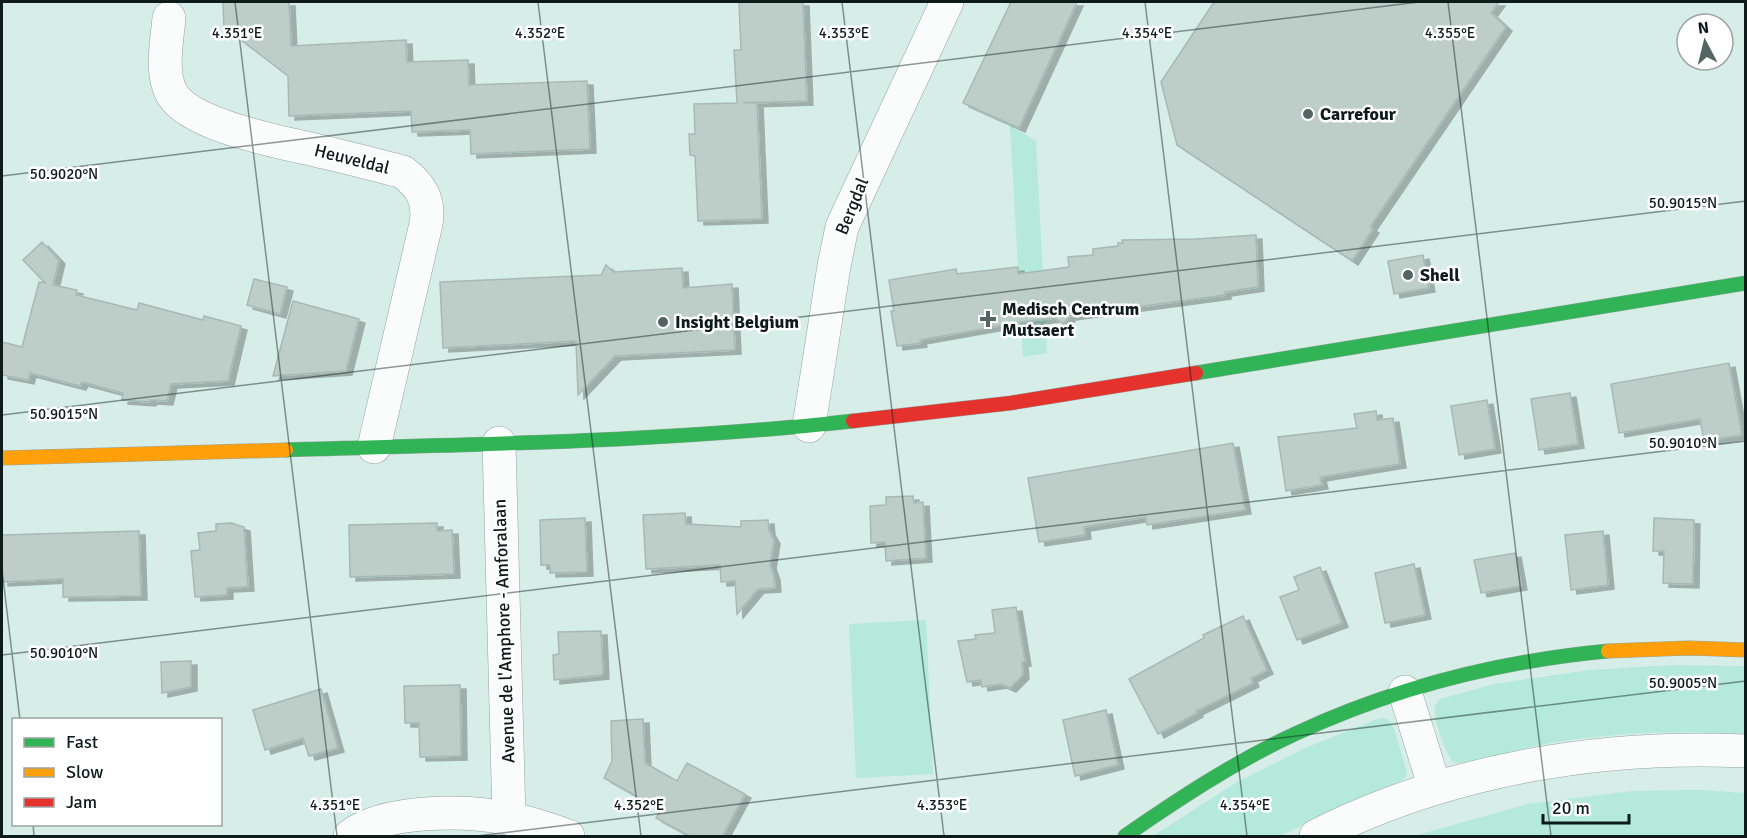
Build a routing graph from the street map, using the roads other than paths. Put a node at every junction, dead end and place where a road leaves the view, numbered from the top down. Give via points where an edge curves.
1 (947, 2) edge
2 (169, 18) dead end
3 (1746, 283) edge
4 (809, 426) junction
5 (499, 443) junction
6 (374, 447) junction
7 (2, 458) edge
8 (1746, 650) edge
9 (1405, 692) junction
10 (1746, 751) edge
11 (1435, 788) junction
12 (509, 818) junction
13 (350, 837) edge
14 (568, 837) edge
15 (1125, 837) edge
16 (1316, 837) edge

1 - 4 street, Bergdal via 842,227
2 - 6 street, Heuveldal via 167,81 182,106 238,131 403,172 425,196 426,224
3 - 4 main road via 1011,403
4 - 5 main road
5 - 6 main road
5 - 12 street, Avenue de l'Amphore - Amforalaan
6 - 7 main road
8 - 9 main road via 1679,648 1565,655 1469,674
9 - 11 street
9 - 15 main road via 1298,733 1191,792
10 - 11 street via 1622,752
11 - 16 street via 1388,804
12 - 13 street via 466,813 399,817 374,823
12 - 14 street

